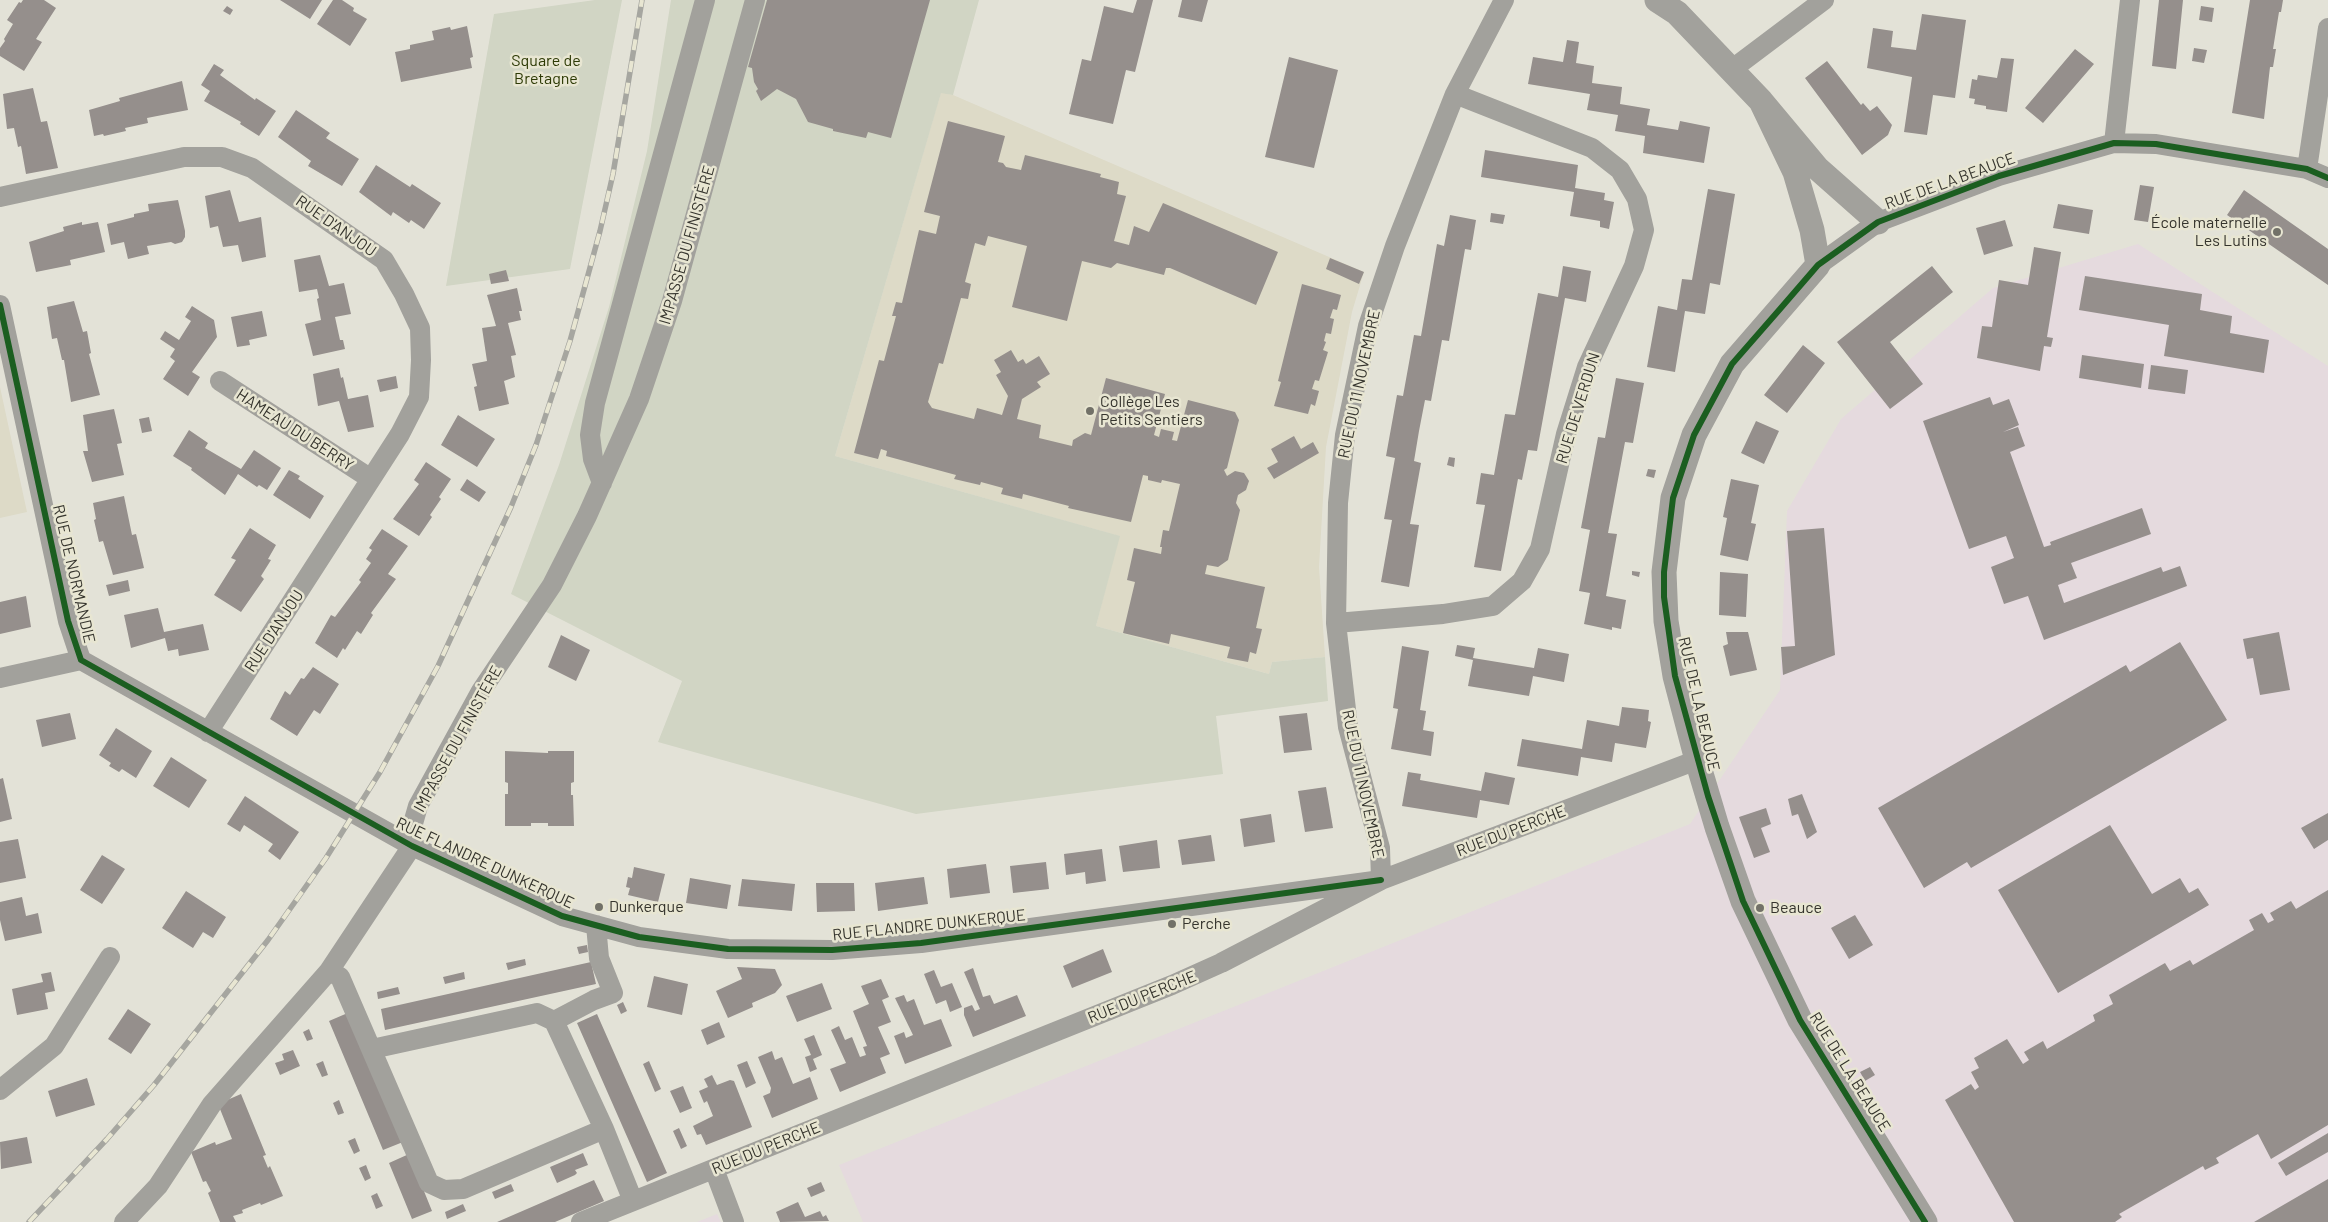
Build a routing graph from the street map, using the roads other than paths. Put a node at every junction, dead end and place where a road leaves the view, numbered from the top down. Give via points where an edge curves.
1 (705, 0) edge
2 (755, 0) edge
3 (1504, 0) edge
4 (1657, 0) edge
5 (1824, 0) edge
6 (2130, 0) edge
7 (2328, 28) edge
8 (1731, 70) junction
9 (1455, 94) junction
10 (1761, 101) junction
11 (2114, 143) junction
12 (2307, 169) junction
13 (2328, 178) edge
14 (0, 197) edge
15 (1878, 222) junction
16 (1818, 265) junction
17 (0, 305) edge
18 (220, 381) dead end
19 (371, 479) junction
20 (602, 483) junction
21 (1336, 623) junction
22 (81, 660) junction
23 (0, 678) edge
24 (208, 732) junction
25 (1697, 760) junction
26 (353, 814) joint
27 (412, 846) junction
28 (1381, 880) junction
29 (596, 926) junction
30 (110, 958) dead end
31 (329, 971) junction
32 (554, 1021) junction
33 (372, 1049) junction
34 (0, 1090) edge
35 (604, 1129) junction
36 (714, 1169) junction
37 (633, 1201) junction
38 (124, 1222) edge
39 (581, 1222) edge
40 (734, 1222) edge
41 (1925, 1222) edge

1 - 20 street via 595,403 590,435 593,459
2 - 20 street, IMPASSE DU FINISTÈRE via 672,301 639,399
3 - 9 street, RUE DU 11 NOVEMBRE
4 - 8 street via 1677,13
5 - 8 street
6 - 11 street
7 - 12 street
8 - 10 street
9 - 21 street, RUE DU 11 NOVEMBRE via 1395,246 1368,326 1346,435 1338,503
9 - 21 street, RUE DE VERDUN via 1592,148 1620,170 1637,199 1644,230 1634,266 1587,367 1566,434 1540,549 1522,581 1493,606 1443,614
10 - 15 street via 1816,168
10 - 16 street via 1795,172 1812,230
11 - 12 street, RUE DE LA BEAUCE via 2156,144
11 - 15 street, RUE DE LA BEAUCE via 1999,176
12 - 13 street, RUE DE LA BEAUCE
14 - 19 street, RUE D'ANJOU via 184,157 222,157 252,168 384,260 420,328 419,397
15 - 16 street, RUE DE LA BEAUCE
16 - 25 street, RUE DE LA BEAUCE via 1732,364 1694,435 1673,498 1664,572 1666,621 1675,676
17 - 22 street, RUE DE NORMANDIE via 68,621
18 - 19 street, HAMEAU DU BERRY
19 - 24 street, RUE D'ANJOU
20 - 27 street, IMPASSE DU FINISTÈRE via 552,585 481,691 418,806 412,827
21 - 28 street, RUE DU 11 NOVEMBRE via 1348,727 1380,848
22 - 23 street
22 - 24 street, RUE DE NORMANDIE
24 - 26 street, RUE DE NORMANDIE
25 - 28 street, RUE DU PERCHE
25 - 41 street, RUE DE LA BEAUCE via 1743,901 1800,1020
26 - 27 street, RUE FLANDRE DUNKERQUE
27 - 29 street, RUE FLANDRE DUNKERQUE via 562,916
27 - 31 street, IMPASSE DU FINISTÈRE
28 - 29 street, RUE FLANDRE DUNKERQUE via 921,943 832,950 728,949 639,937
28 - 36 street, RUE DU PERCHE via 1172,986
29 - 32 street via 599,958 613,994
30 - 34 street via 54,1046
31 - 33 street via 340,978
31 - 38 street, IMPASSE DU FINISTÈRE via 212,1104 158,1186
32 - 33 street via 537,1013
32 - 35 street
33 - 35 street via 429,1183 444,1190 463,1189
35 - 37 street
36 - 37 street, RUE DU PERCHE
36 - 40 street
37 - 39 street, RUE DU PERCHE

